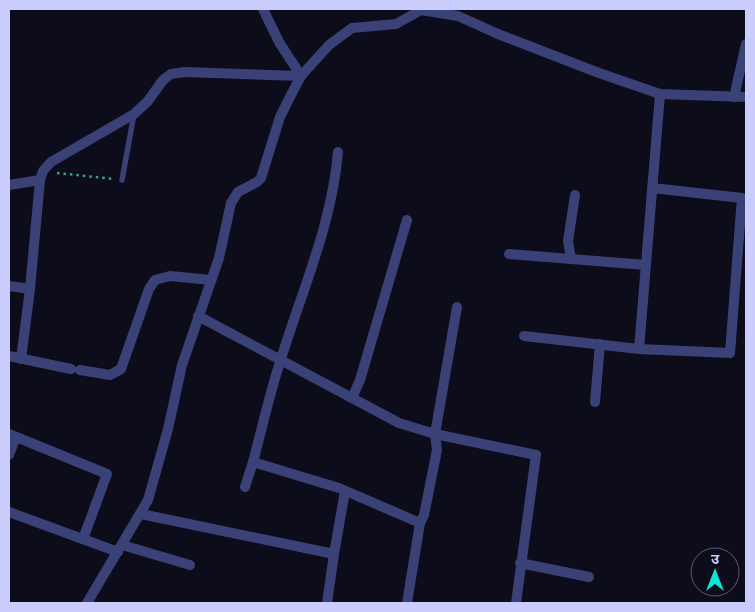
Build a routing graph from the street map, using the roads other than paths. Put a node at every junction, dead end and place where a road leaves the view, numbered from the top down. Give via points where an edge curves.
1 (263, 9) edge
2 (746, 44) edge
3 (301, 76) junction
4 (660, 94) junction
5 (734, 97) junction
6 (746, 97) edge
7 (134, 114) junction
8 (338, 152) dead end
9 (42, 175) junction
10 (122, 180) road end
11 (9, 185) edge
12 (652, 188) junction
13 (575, 195) dead end
14 (407, 220) dead end
15 (509, 254) dead end
16 (571, 259) junction
17 (646, 265) junction
18 (211, 280) junction
19 (9, 286) edge
20 (30, 289) junction
21 (457, 307) dead end
22 (198, 316) junction
23 (524, 336) dead end
24 (600, 344) junction
25 (639, 349) junction
26 (9, 356) edge
27 (21, 359) junction
28 (280, 360) junction
29 (352, 398) junction
30 (595, 402) dead end
31 (435, 434) junction
32 (12, 436) edge
33 (9, 455) edge
34 (253, 462) junction
35 (245, 487) dead end
36 (345, 491) junction
37 (9, 512) edge
38 (141, 514) junction
39 (420, 523) junction
40 (82, 539) junction
41 (120, 549) junction
42 (334, 554) junction
43 (520, 563) junction
44 (190, 565) dead end
45 (589, 577) dead end
46 (87, 603) edge
47 (327, 603) edge
48 (407, 603) edge
49 (516, 603) edge

1 - 3 street
2 - 5 street
3 - 4 street via 329,45 352,28 396,24 421,10 458,16 599,74
3 - 7 street via 175,73 163,80
3 - 18 street via 280,117 261,178 234,197
4 - 5 street
4 - 12 street
5 - 6 street
7 - 9 street via 56,158
7 - 10 lane
8 - 28 street via 336,178 318,247
9 - 11 street
9 - 20 street
12 - 17 street
12 - 25 street via 742,198 730,353
13 - 16 street via 568,241
14 - 29 street
15 - 16 street
16 - 17 street
17 - 25 street
18 - 22 street
18 - 27 street via 170,276 155,280 121,368 110,375
19 - 20 street
20 - 27 street
21 - 31 street
22 - 28 street
22 - 38 street via 182,365 154,481
23 - 24 street
24 - 25 street
24 - 30 street
26 - 27 street
28 - 29 street
28 - 34 street
29 - 31 street via 399,423
31 - 39 street via 437,450
31 - 43 street via 536,455
32 - 33 street
32 - 40 street via 107,474
34 - 35 street
34 - 36 street
36 - 39 street
36 - 42 street
37 - 40 street
38 - 41 street
38 - 42 street
39 - 48 street
40 - 41 street
41 - 44 street
41 - 46 street
42 - 47 street
43 - 45 street
43 - 49 street

